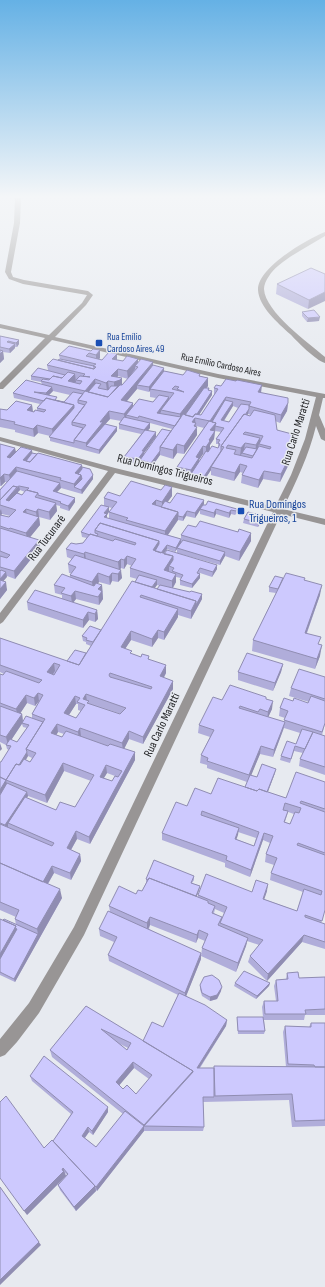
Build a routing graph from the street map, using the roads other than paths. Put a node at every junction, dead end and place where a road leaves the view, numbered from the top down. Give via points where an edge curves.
1 (11, 258) edge
2 (286, 258) edge
3 (0, 326) edge
4 (49, 338) junction
5 (325, 361) edge
6 (0, 387) edge
7 (323, 396) edge
8 (316, 416) junction
9 (0, 439) edge
10 (325, 439) edge
11 (113, 470) junction
12 (278, 510) junction
13 (325, 522) edge
14 (0, 620) edge
15 (0, 1050) edge

1 - 4 street via 8,272 11,278 88,293 90,297
2 - 5 street via 275,265 266,277 261,289 264,302
3 - 4 street, Rua Emílio Cardoso Aires
4 - 6 street
4 - 7 street, Rua Emílio Cardoso Aires via 218,376
7 - 8 street, Rua Carlo Maratti
8 - 10 street
8 - 12 street, Rua Carlo Maratti via 296,475
9 - 11 street, Rua Domingos Trigueiros
11 - 12 street, Rua Domingos Trigueiros
11 - 14 street, Rua Tucunaré
12 - 13 street, Rua Domingos Trigueiros
12 - 15 street, Rua Carlo Maratti via 79,931 43,995

